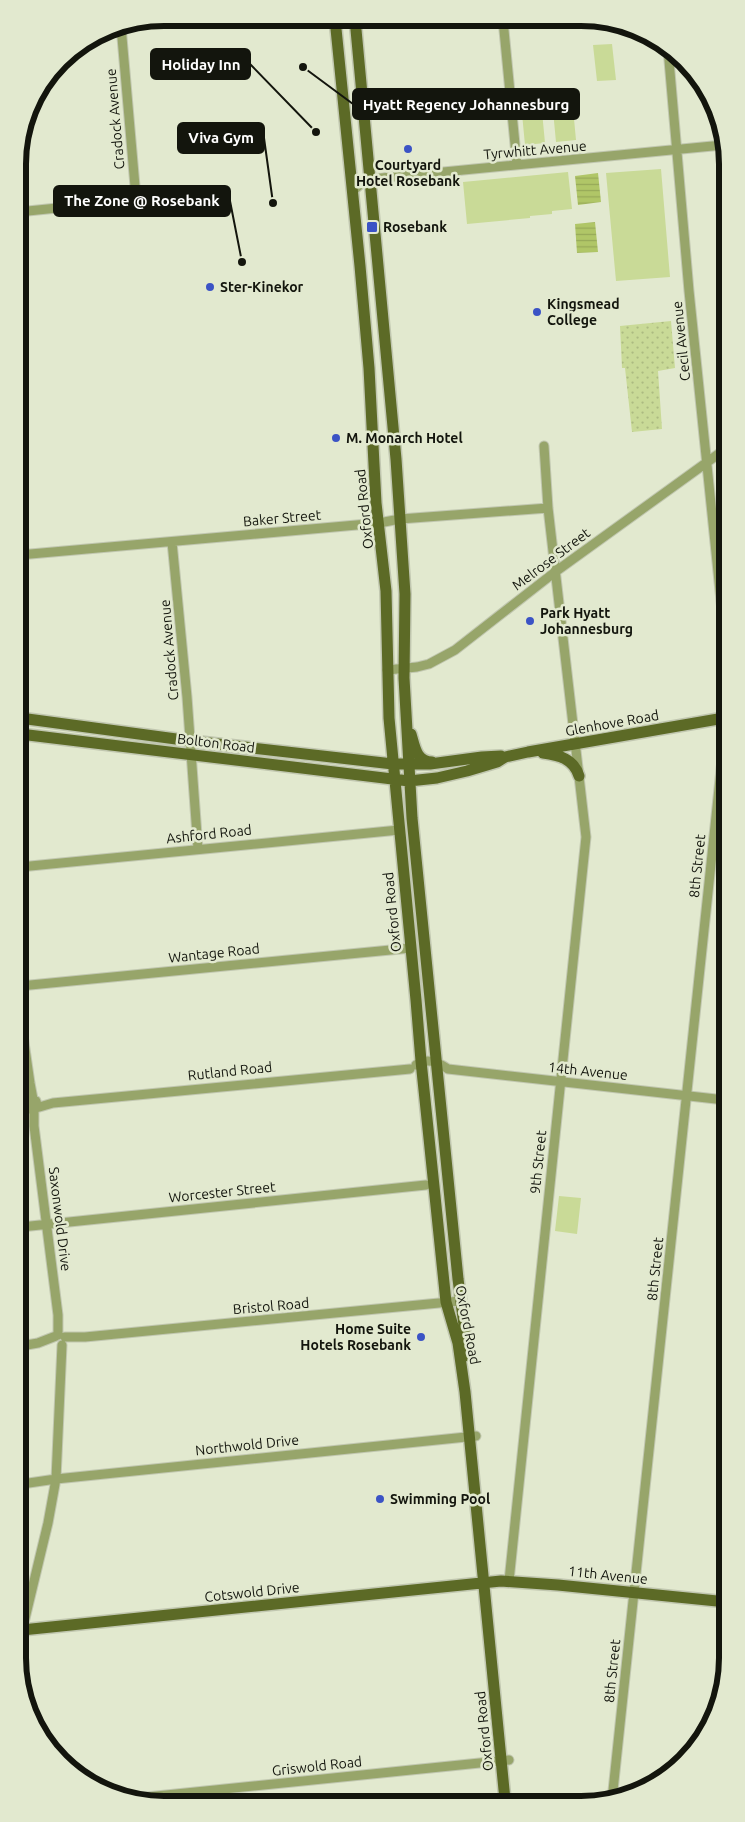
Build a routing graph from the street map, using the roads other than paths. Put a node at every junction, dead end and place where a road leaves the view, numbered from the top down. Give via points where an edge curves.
1 (336, 26) edge
2 (356, 26) edge
3 (505, 26) edge
4 (122, 34) edge
5 (669, 59) edge
6 (718, 146) edge
7 (677, 150) junction
8 (517, 165) junction
9 (370, 179) junction
10 (353, 190) junction
11 (27, 211) edge
12 (544, 446) dead end
13 (719, 454) edge
14 (708, 462) junction
15 (548, 508) junction
16 (400, 520) junction
17 (379, 523) junction
18 (172, 542) junction
19 (27, 554) edge
20 (555, 572) junction
21 (719, 575) edge
22 (404, 668) junction
23 (387, 670) junction
24 (406, 715) junction
25 (27, 719) edge
26 (719, 719) edge
27 (27, 735) edge
28 (190, 741) junction
29 (576, 745) junction
30 (528, 752) junction
31 (191, 755) junction
32 (505, 757) junction
33 (453, 762) junction
34 (393, 764) junction
35 (408, 766) junction
36 (579, 776) junction
37 (396, 780) junction
38 (410, 781) junction
39 (719, 793) edge
40 (399, 830) junction
41 (198, 849) junction
42 (27, 866) edge
43 (410, 948) junction
44 (26, 985) edge
45 (26, 1059) edge
46 (437, 1061) junction
47 (421, 1062) junction
48 (410, 1069) junction
49 (443, 1072) junction
50 (422, 1076) junction
51 (561, 1082) junction
52 (687, 1096) junction
53 (718, 1099) edge
54 (29, 1105) edge
55 (448, 1176) junction
56 (432, 1184) junction
57 (449, 1188) junction
58 (46, 1223) junction
59 (26, 1226) edge
60 (460, 1300) junction
61 (446, 1302) junction
62 (60, 1340) junction
63 (26, 1345) edge
64 (473, 1436) junction
65 (56, 1479) junction
66 (26, 1483) edge
67 (489, 1582) junction
68 (509, 1582) junction
69 (634, 1593) junction
70 (718, 1601) edge
71 (26, 1614) edge
72 (26, 1631) edge
73 (505, 1761) junction
74 (613, 1792) edge
75 (161, 1796) edge
76 (506, 1796) edge
77 (512, 1796) edge

1 - 10 main road, Oxford Road
2 - 9 main road, Oxford Road
3 - 8 street
4 - 11 street, Cradock Avenue via 137,205
5 - 7 street, Cecil Avenue
6 - 7 street, Tyrwhitt Avenue
7 - 8 street, Tyrwhitt Avenue
7 - 14 street, Cecil Avenue
8 - 9 street, Tyrwhitt Avenue
9 - 10 street, Tyrwhitt Avenue
9 - 16 main road, Oxford Road
10 - 17 main road, Oxford Road
12 - 15 street, 9th Street
13 - 14 street, Melrose Street
14 - 20 street, Melrose Street
14 - 21 street, Cecil Avenue
15 - 16 street, Baker Street
15 - 20 street, 9th Street
16 - 17 street, Baker Street
16 - 22 main road, Oxford Road via 405,594
17 - 18 street, Baker Street
17 - 23 main road, Oxford Road via 386,591
18 - 19 street, Baker Street
18 - 28 street, Cradock Avenue
20 - 22 street, Melrose Street via 450,653 429,664
20 - 29 street, 9th Street
22 - 23 street, Melrose Street
22 - 24 main road, Oxford Road
23 - 34 main road, Oxford Road
24 - 33 main road via 421,759
24 - 35 main road, Oxford Road
25 - 28 main road, Bolton Road
26 - 29 main road, Glenhove Road
27 - 31 main road, Bolton Road
28 - 31 street, Cradock Avenue
28 - 34 main road, Bolton Road
29 - 30 main road, Glenhove Road
29 - 36 street, 9th Street
30 - 32 main road, Glenhove Road
30 - 36 main road via 565,758 573,764
31 - 37 main road, Bolton Road
31 - 41 street, Cradock Avenue
32 - 33 main road, Glenhove Road via 496,755
32 - 38 main road, Glenhove Road via 467,771
33 - 35 main road, Glenhove Road
34 - 35 main road, Bolton Road
34 - 37 main road, Oxford Road
35 - 38 main road, Oxford Road
36 - 51 street, 9th Street via 586,837
37 - 38 main road, Bolton Road
37 - 40 main road, Oxford Road
38 - 46 main road, Oxford Road
39 - 52 street, 8th Street
40 - 41 street, Ashford Road
40 - 43 main road, Oxford Road
41 - 42 street, Ashford Road
43 - 44 street, Wantage Road
43 - 47 main road, Oxford Road
45 - 54 street, Saxonwold Drive
46 - 47 street
46 - 49 main road, Oxford Road
47 - 48 street
47 - 50 main road, Oxford Road
48 - 50 street
48 - 54 street, Rutland Road
49 - 50 street, 14th Avenue
49 - 51 street, 14th Avenue
49 - 55 main road, Oxford Road
50 - 56 main road, Oxford Road
51 - 52 street, 14th Avenue
51 - 68 street, 9th Street
52 - 53 street, 14th Avenue
52 - 69 street, 8th Street
54 - 58 street, Saxonwold Drive
55 - 56 street
55 - 57 main road, Oxford Road
56 - 57 street
56 - 58 street, Worcester Street
56 - 61 main road, Oxford Road
57 - 60 main road, Oxford Road
58 - 59 street, Worcester Street
58 - 62 street, Saxonwold Drive via 61,1322
60 - 61 street, Bristol Road
60 - 64 main road, Oxford Road
61 - 62 street, Bristol Road
61 - 64 main road, Oxford Road via 458,1343
62 - 63 street, Bristol Road
62 - 65 street, Saxonwold Drive
64 - 65 street, Northwold Drive
64 - 67 main road, Oxford Road
65 - 66 street, Northwold Drive
65 - 71 street, Saxonwold Drive
67 - 68 main road, 11th Avenue
67 - 72 main road, Cotswold Drive
67 - 73 main road, Oxford Road
68 - 69 main road, 11th Avenue
69 - 70 main road, 11th Avenue
69 - 74 street, 8th Street
73 - 75 street, Griswold Road
73 - 76 main road, Oxford Road
73 - 77 main road, Oxford Road

